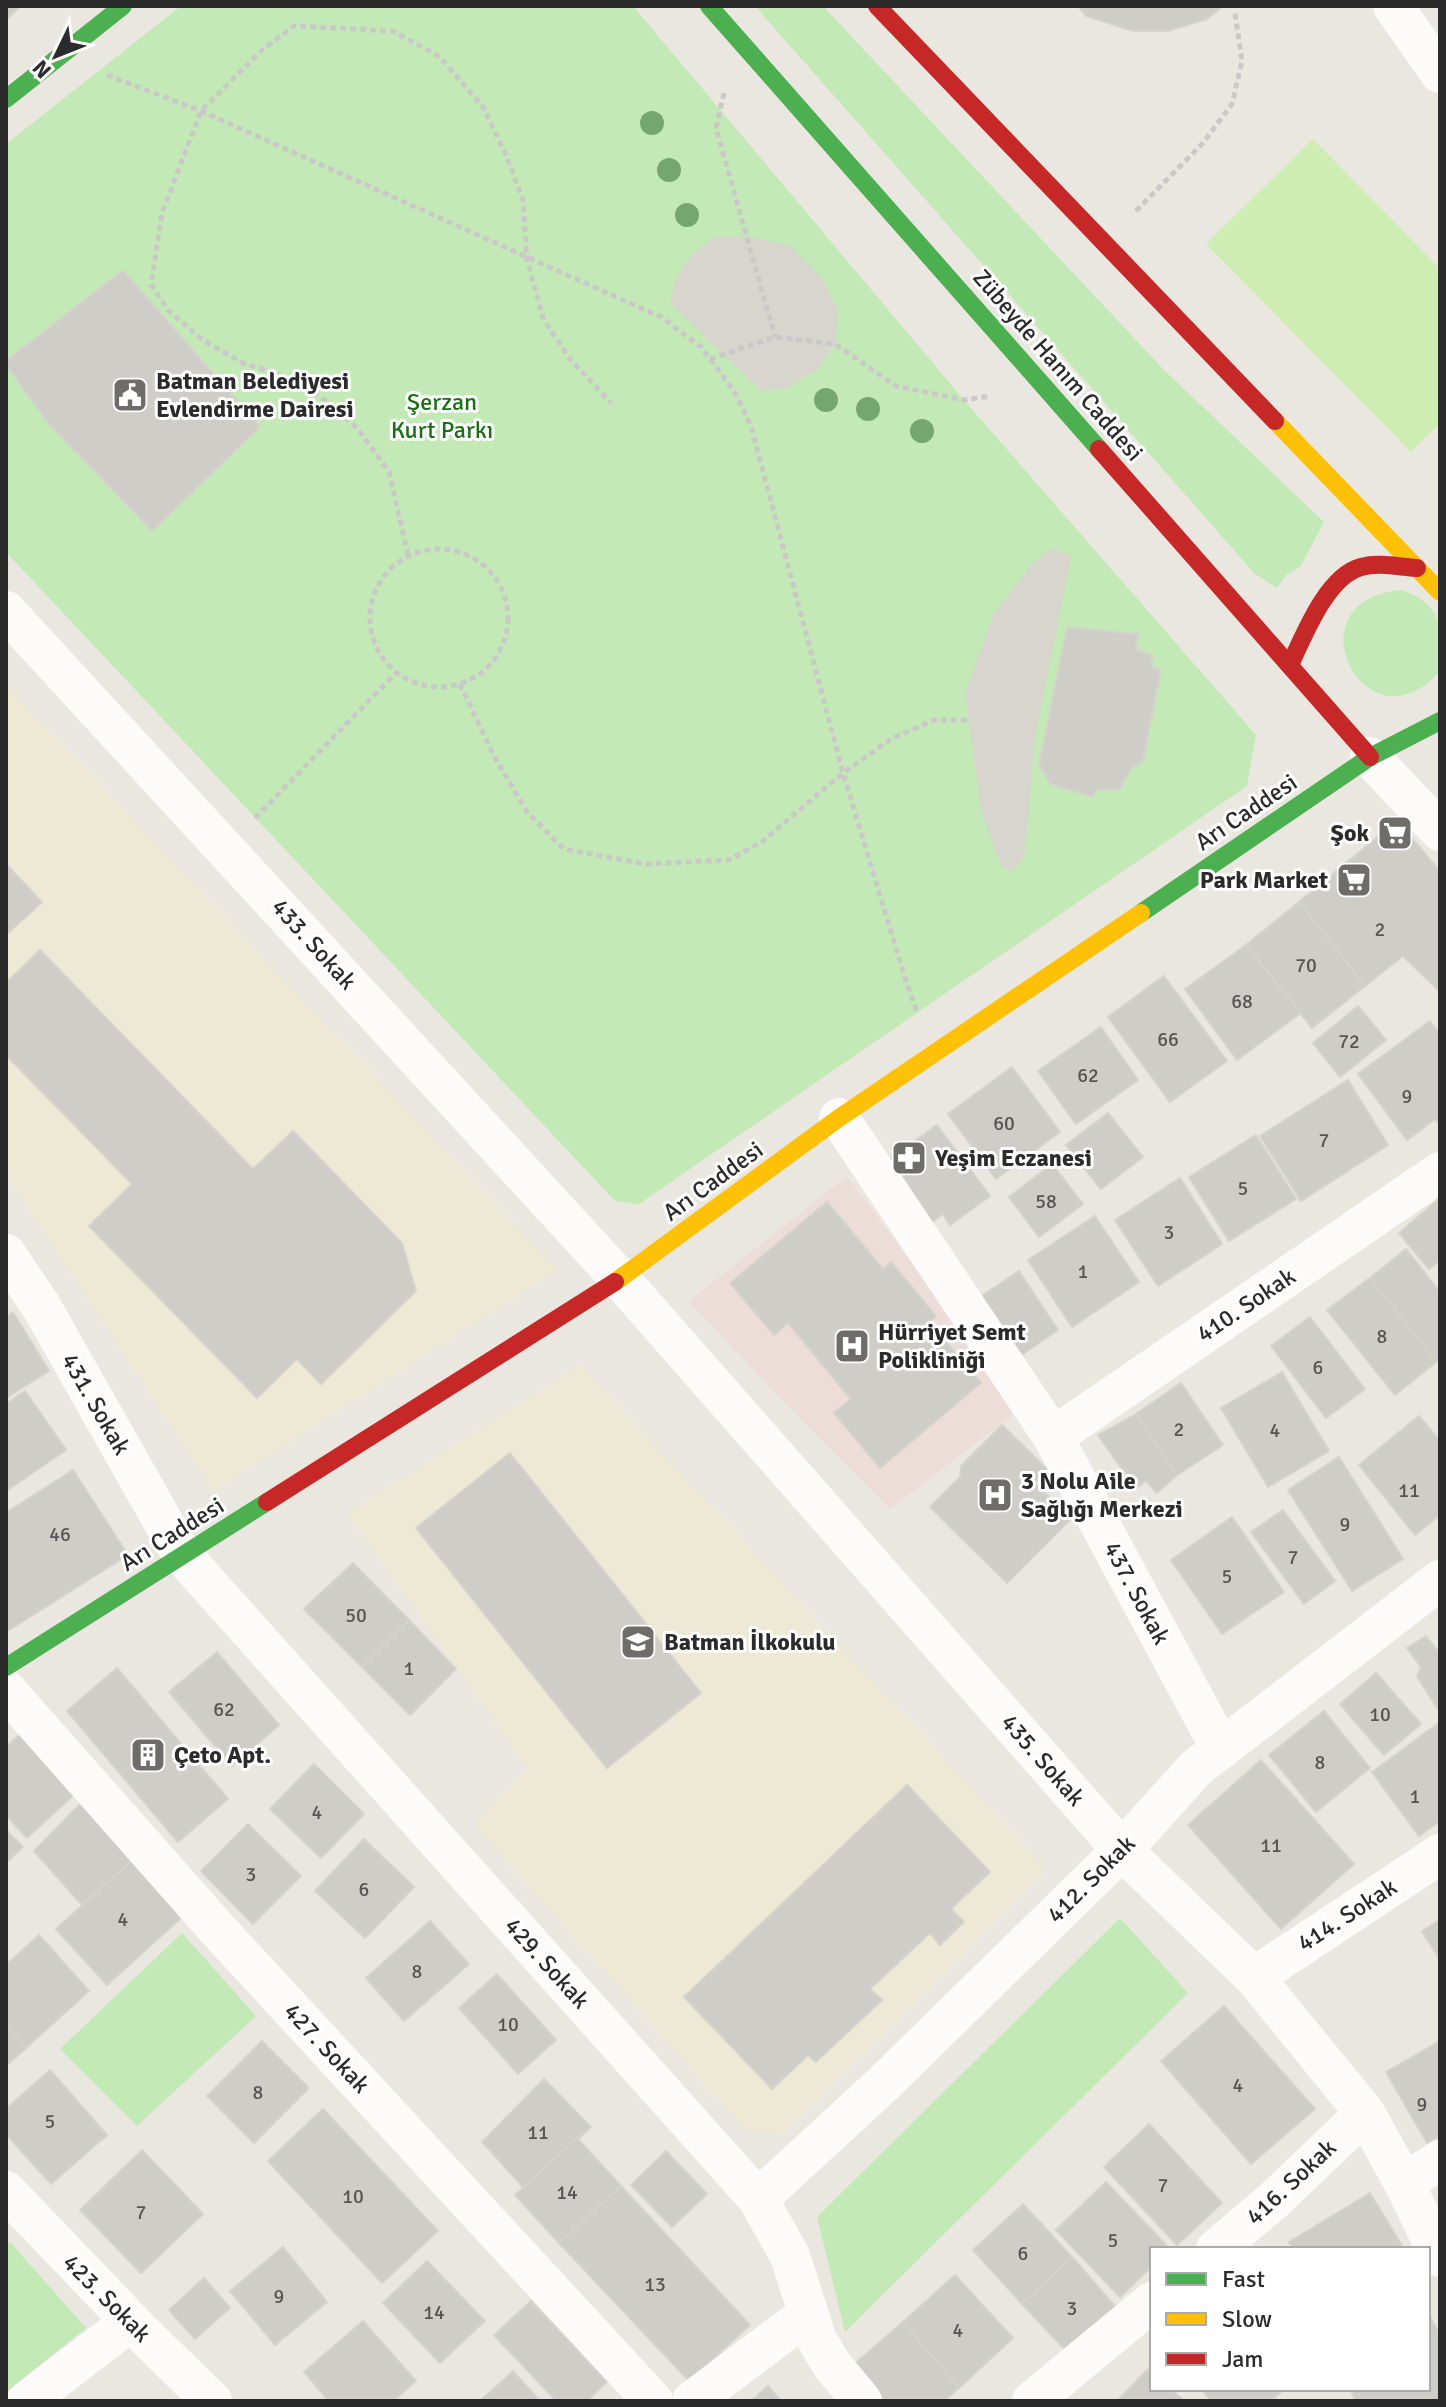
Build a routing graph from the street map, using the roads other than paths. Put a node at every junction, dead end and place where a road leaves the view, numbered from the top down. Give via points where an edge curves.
1 (123, 6) edge
2 (709, 6) edge
3 (877, 6) edge
4 (1393, 6) edge
5 (1440, 73) edge
6 (6, 99) edge
7 (1417, 568) junction
8 (1440, 592) edge
9 (6, 611) edge
10 (1290, 665) junction
11 (1440, 721) edge
12 (1370, 757) junction
13 (1440, 831) edge
14 (839, 1118) junction
15 (1440, 1172) edge
16 (6, 1254) edge
17 (620, 1279) junction
18 (1053, 1437) junction
19 (182, 1555) junction
20 (1440, 1580) edge
21 (6, 1667) edge
22 (6, 1690) edge
23 (1221, 1749) junction
24 (1122, 1850) junction
25 (1440, 1854) edge
26 (1254, 1977) junction
27 (1365, 2113) junction
28 (1440, 2160) edge
29 (1404, 2183) junction
30 (6, 2191) edge
31 (758, 2199) junction
32 (1218, 2247) edge
33 (1440, 2257) edge
34 (1150, 2304) edge
35 (808, 2314) junction
36 (130, 2322) junction
37 (27, 2401) edge
38 (212, 2401) edge
39 (653, 2401) edge
40 (692, 2401) edge
41 (862, 2401) edge
42 (1032, 2401) edge

1 - 6 street
2 - 10 street, Zübeyde Hanım Caddesi
3 - 7 street
4 - 5 street
7 - 8 street
7 - 10 street via 1358,567 1340,580 1315,614
9 - 17 street, 433. Sokak
10 - 12 street, Zübeyde Hanım Caddesi
11 - 12 street, Arı Caddesi
12 - 13 street
12 - 14 street, Arı Caddesi
14 - 17 street, Arı Caddesi
14 - 18 street, 437. Sokak
15 - 18 street, 410. Sokak
16 - 19 street, 431. Sokak
17 - 19 street, Arı Caddesi
17 - 24 street, 435. Sokak
18 - 23 street, 437. Sokak
19 - 21 street, Arı Caddesi
19 - 31 street, 429. Sokak
20 - 23 street, 412. Sokak
22 - 39 street, 427. Sokak via 218,1930
23 - 24 street, 412. Sokak via 1196,1768
24 - 26 street, 435. Sokak
24 - 31 street, 412. Sokak
25 - 26 street, 414. Sokak
26 - 27 street, 435. Sokak
27 - 29 street, 435. Sokak
27 - 32 street, 416. Sokak
28 - 29 street
29 - 33 street, 435. Sokak
30 - 36 street, 423. Sokak
31 - 35 street, 429. Sokak via 790,2256
34 - 42 street
35 - 40 street
35 - 41 street, 429. Sokak via 832,2365
36 - 37 street
36 - 38 street, 423. Sokak

